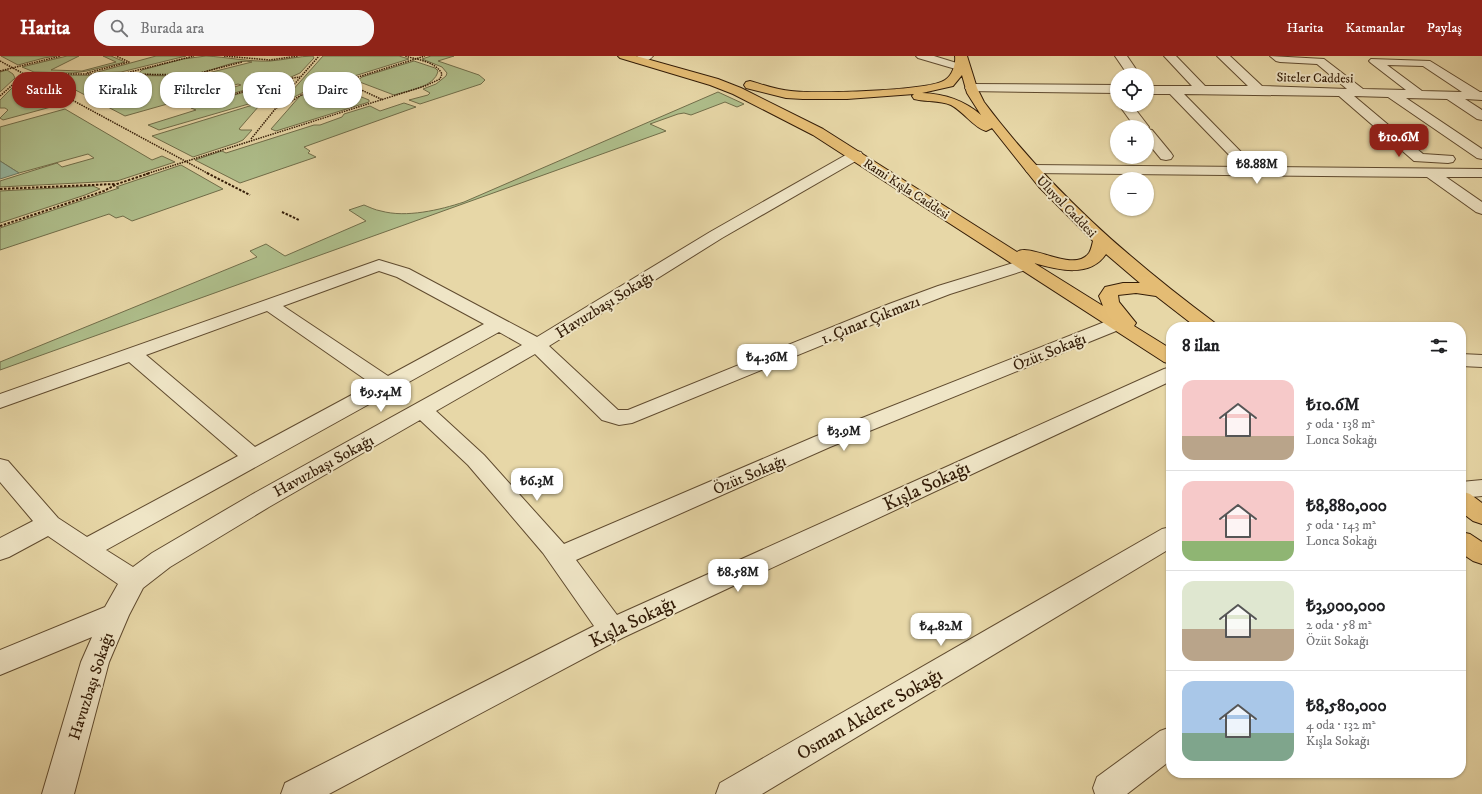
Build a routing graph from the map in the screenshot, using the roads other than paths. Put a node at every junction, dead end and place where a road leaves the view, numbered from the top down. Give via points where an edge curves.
1 (624, 56) edge
2 (922, 56) edge
3 (1120, 56) edge
4 (1170, 56) edge
5 (1222, 56) edge
6 (1276, 56) edge
7 (643, 59) edge
8 (960, 62) edge
9 (1129, 68) edge
10 (971, 88) junction
11 (1154, 90) edge
12 (1173, 90) junction
13 (1202, 90) junction
14 (1259, 90) junction
15 (1110, 91) edge
16 (1342, 92) junction
17 (1360, 93) junction
18 (1392, 94) junction
19 (1420, 95) junction
20 (1450, 95) junction
21 (1479, 96) edge
22 (1130, 112) edge
23 (1482, 116) edge
24 (1137, 120) edge
25 (1154, 141) edge
26 (1010, 143) junction
27 (856, 155) junction
28 (1482, 155) edge
29 (1166, 156) dead end
30 (1239, 157) dead end
31 (1482, 160) edge
32 (1032, 169) junction
33 (1431, 173) junction
34 (1482, 174) edge
35 (1482, 209) edge
36 (1101, 241) junction
37 (991, 242) junction
38 (1026, 264) junction
39 (1162, 292) junction
40 (270, 305) junction
41 (1201, 322) edge
42 (1118, 323) junction
43 (499, 324) junction
44 (1138, 336) junction
45 (537, 345) junction
46 (132, 354) junction
47 (1166, 355) edge
48 (1466, 360) edge
49 (1482, 361) edge
50 (1166, 375) edge
51 (387, 385) junction
52 (0, 401) edge
53 (422, 410) junction
54 (254, 458) junction
55 (0, 467) edge
56 (1482, 488) edge
57 (1466, 490) edge
58 (1466, 504) edge
59 (1482, 515) edge
60 (49, 524) junction
61 (1166, 539) edge
62 (1466, 544) edge
63 (86, 549) junction
64 (0, 550) edge
65 (1482, 554) edge
66 (559, 557) junction
67 (133, 581) junction
68 (115, 615) junction
69 (612, 630) junction
70 (0, 663) edge
71 (1166, 745) edge
72 (1110, 788) dead end
73 (58, 794) edge
74 (297, 794) edge
75 (732, 794) edge

1 - 7 main road, Rami Kışla Caddesi
2 - 8 street
3 - 9 street
4 - 13 street
5 - 14 street
6 - 17 street via 1280,59 1320,61
7 - 8 main road via 776,93 810,96 931,88 948,84 954,79
7 - 27 main road, Rami Kışla Caddesi via 737,91 798,121
8 - 10 main road, Uluyol Caddesi via 966,70
10 - 15 street
10 - 26 main road, Uluyol Caddesi
11 - 12 street, Siteler Caddesi
12 - 13 street, Siteler Caddesi
12 - 30 street
13 - 14 street, Siteler Caddesi
14 - 16 street, Siteler Caddesi
16 - 17 street, Siteler Caddesi
16 - 31 street via 1419,158
17 - 18 street, Siteler Caddesi
18 - 19 street, Siteler Caddesi
18 - 28 street
19 - 20 street, Siteler Caddesi
19 - 21 street via 1375,61 1426,63
20 - 21 street, Siteler Caddesi
20 - 23 street
22 - 24 street
25 - 29 street
26 - 27 main road via 990,130 968,110 942,98 907,96 829,103 820,115
26 - 32 main road, Uluyol Caddesi
27 - 37 main road, Rami Kışla Caddesi
27 - 45 street, Havuzbaşı Sokağı via 716,235
32 - 33 street
32 - 36 main road, Uluyol Caddesi
33 - 34 street
33 - 35 street
36 - 37 main road via 1097,256 1079,264 1066,265 1039,259
36 - 39 main road, Uluyol Caddesi
37 - 38 main road, Rami Kışla Caddesi
38 - 42 main road, Rami Kışla Caddesi
38 - 45 street, 1. Çınar Çıkmazı via 896,308 632,416 619,418 610,415
39 - 41 main road, Uluyol Caddesi
39 - 44 main road via 1131,287 1111,290 1108,296 1110,303
40 - 43 street, 1. Çınar Çıkmazı via 379,265 403,273
40 - 46 street, 1. Çınar Çıkmazı
40 - 51 street
42 - 44 main road, Rami Kışla Caddesi
42 - 66 street, Özüt Sokağı via 822,442
43 - 45 street, 1. Çınar Çıkmazı
43 - 51 street
44 - 47 main road, Rami Kışla Caddesi
45 - 53 street, Havuzbaşı Sokağı
46 - 52 street, 1. Çınar Çıkmazı
46 - 54 street
48 - 49 street
50 - 69 street, Kışla Sokağı
51 - 54 street
53 - 66 street via 476,460
53 - 67 street, Havuzbaşı Sokağı via 160,560
54 - 63 street
55 - 60 street
56 - 57 street
58 - 59 main road
60 - 63 street
60 - 64 street
61 - 75 street, Osman Akdere Sokağı
62 - 65 main road
63 - 67 street
66 - 69 street
67 - 68 street, Havuzbaşı Sokağı
68 - 70 street
68 - 73 street, Havuzbaşı Sokağı via 95,662
69 - 74 street, Kışla Sokağı
71 - 72 street

